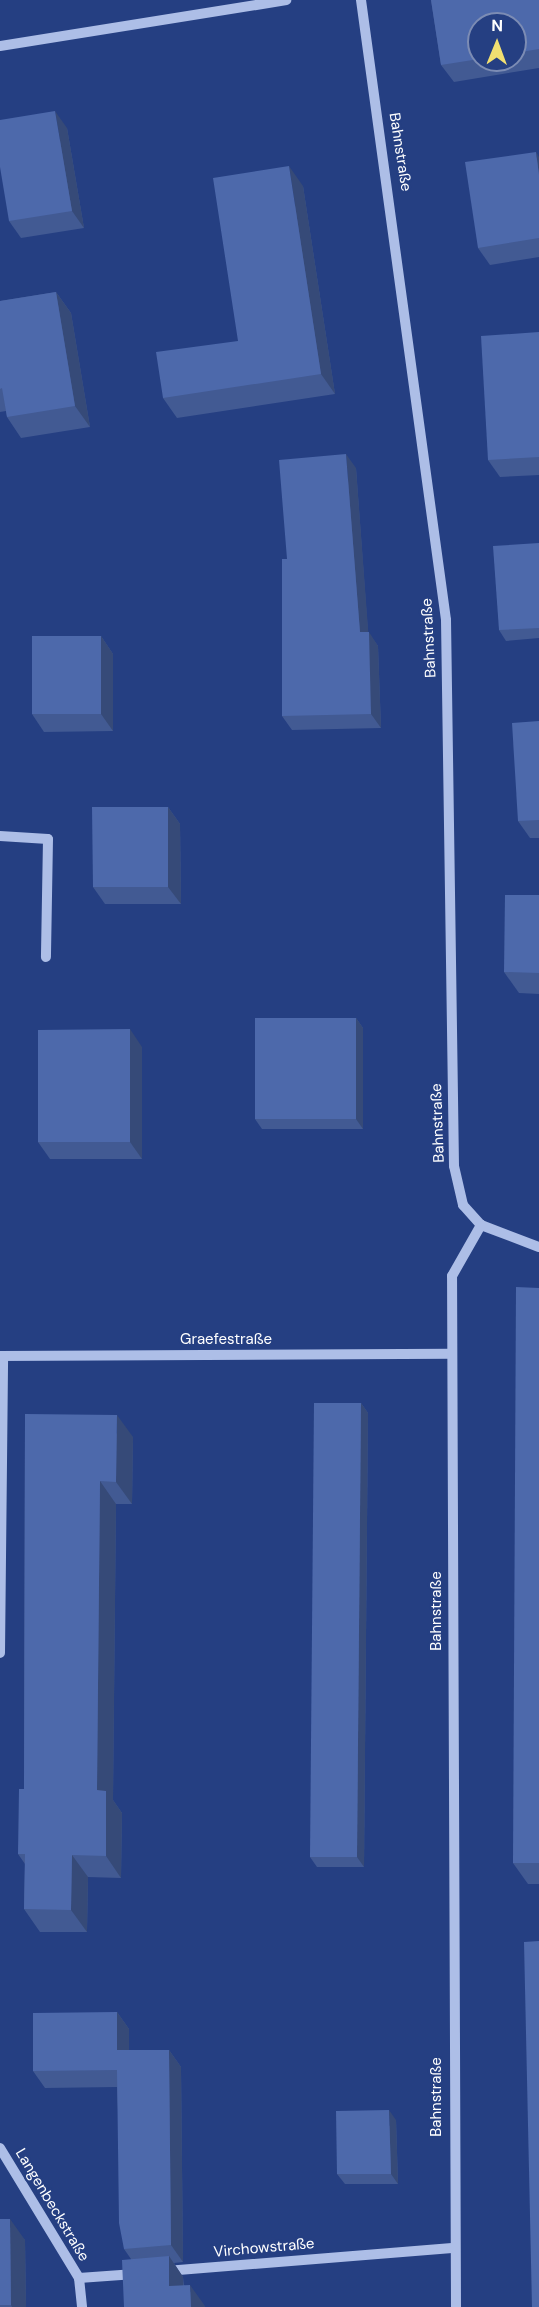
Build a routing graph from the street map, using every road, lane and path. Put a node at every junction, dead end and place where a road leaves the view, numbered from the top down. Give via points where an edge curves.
1 (286, 0) edge
2 (362, 0) edge
3 (0, 46) edge
4 (0, 836) edge
5 (46, 957) dead end
6 (481, 1225) junction
7 (539, 1247) edge
8 (453, 1354) junction
9 (1, 1356) edge
10 (0, 1653) edge
11 (0, 2148) edge
12 (452, 2248) junction
13 (79, 2278) junction
14 (82, 2307) edge
15 (456, 2307) edge

1 - 3 street
2 - 6 street, Bahnstraße via 446,620 454,1166 463,1205
4 - 5 street via 48,839
6 - 7 street
6 - 8 street, Bahnstraße via 452,1276
8 - 9 street, Graefestraße
8 - 12 street, Bahnstraße
9 - 10 street
11 - 13 street, Langenbeckstraße
12 - 13 street, Virchowstraße
12 - 15 street, Bahnstraße
13 - 14 street

